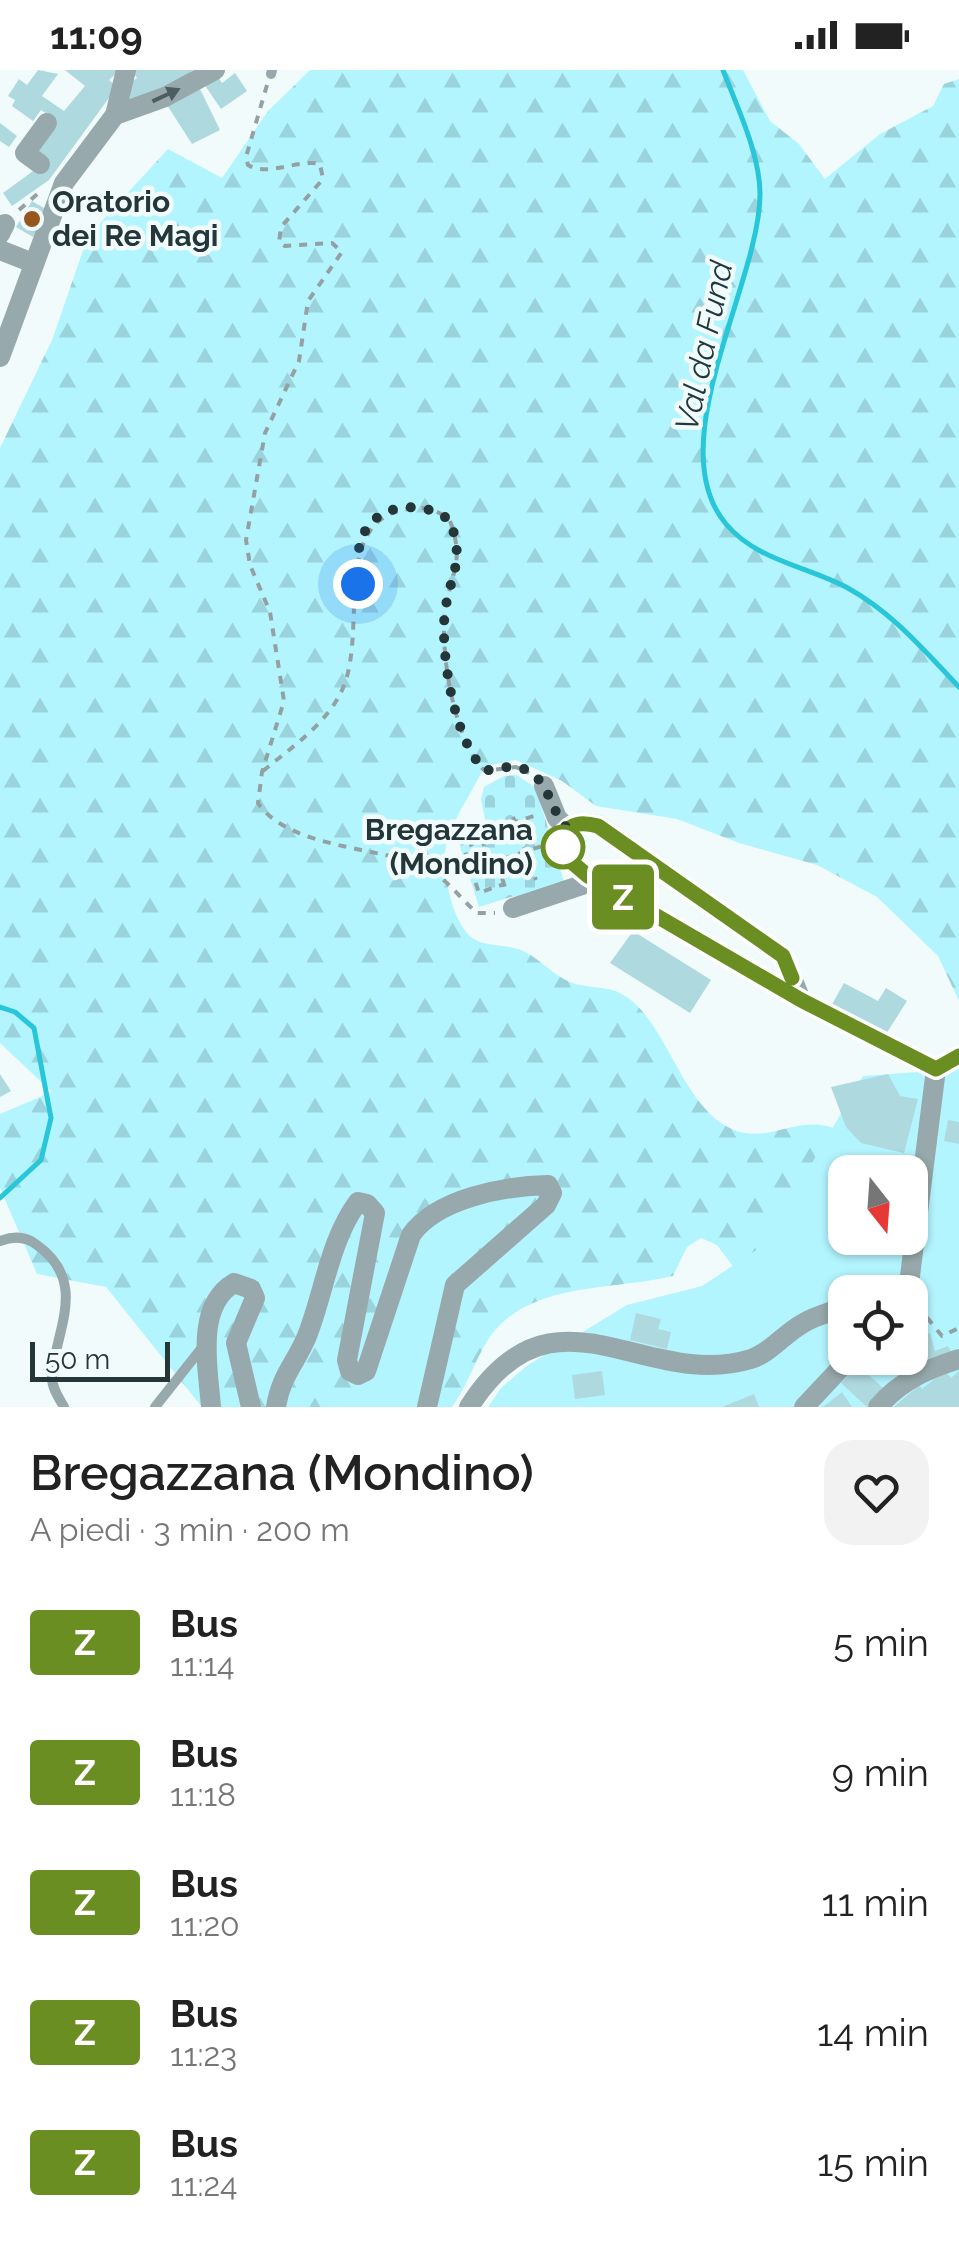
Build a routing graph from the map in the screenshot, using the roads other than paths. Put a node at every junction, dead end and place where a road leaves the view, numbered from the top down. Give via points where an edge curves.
1 (125, 70) edge
2 (215, 70) edge
3 (115, 115) junction
4 (47, 123) dead end
5 (53, 175) junction
6 (0, 250) edge
7 (33, 263) junction
8 (0, 357) edge
9 (544, 786) road end
10 (567, 828) junction
11 (588, 876) junction
12 (513, 908) road end
13 (801, 1000) junction
14 (959, 1056) edge
15 (936, 1069) junction
16 (0, 1241) edge
17 (911, 1275) edge
18 (828, 1313) edge
19 (206, 1342) junction
20 (959, 1359) edge
21 (834, 1375) edge
22 (276, 1406) edge
23 (64, 1407) edge
24 (155, 1407) edge
25 (210, 1407) edge
26 (251, 1407) edge
27 (427, 1407) edge
28 (469, 1407) edge
29 (804, 1407) edge
30 (878, 1407) edge

1 - 3 street
3 -> 2 street
3 - 5 street
4 - 5 street via 25,152
5 - 7 street
6 - 7 street
7 - 8 street
9 - 10 street
10 - 11 street via 562,836 568,859
10 - 13 street via 581,822 598,826 783,956
11 - 12 street via 582,886
11 - 13 street
13 - 15 street
14 - 15 street
15 - 17 street
16 - 23 lane via 31,1240 46,1252 64,1286 65,1327 52,1378
18 - 28 street via 750,1359 724,1363 552,1342 517,1353 487,1379
19 - 24 lane
19 - 25 street
19 - 26 street via 221,1291 234,1283 251,1289 256,1306 236,1343
20 - 30 street via 926,1370
21 - 29 street
22 - 27 street via 281,1379 306,1340 358,1202 375,1213 347,1360 358,1375 366,1372 410,1235 422,1219 524,1184 548,1185 546,1205 455,1284

